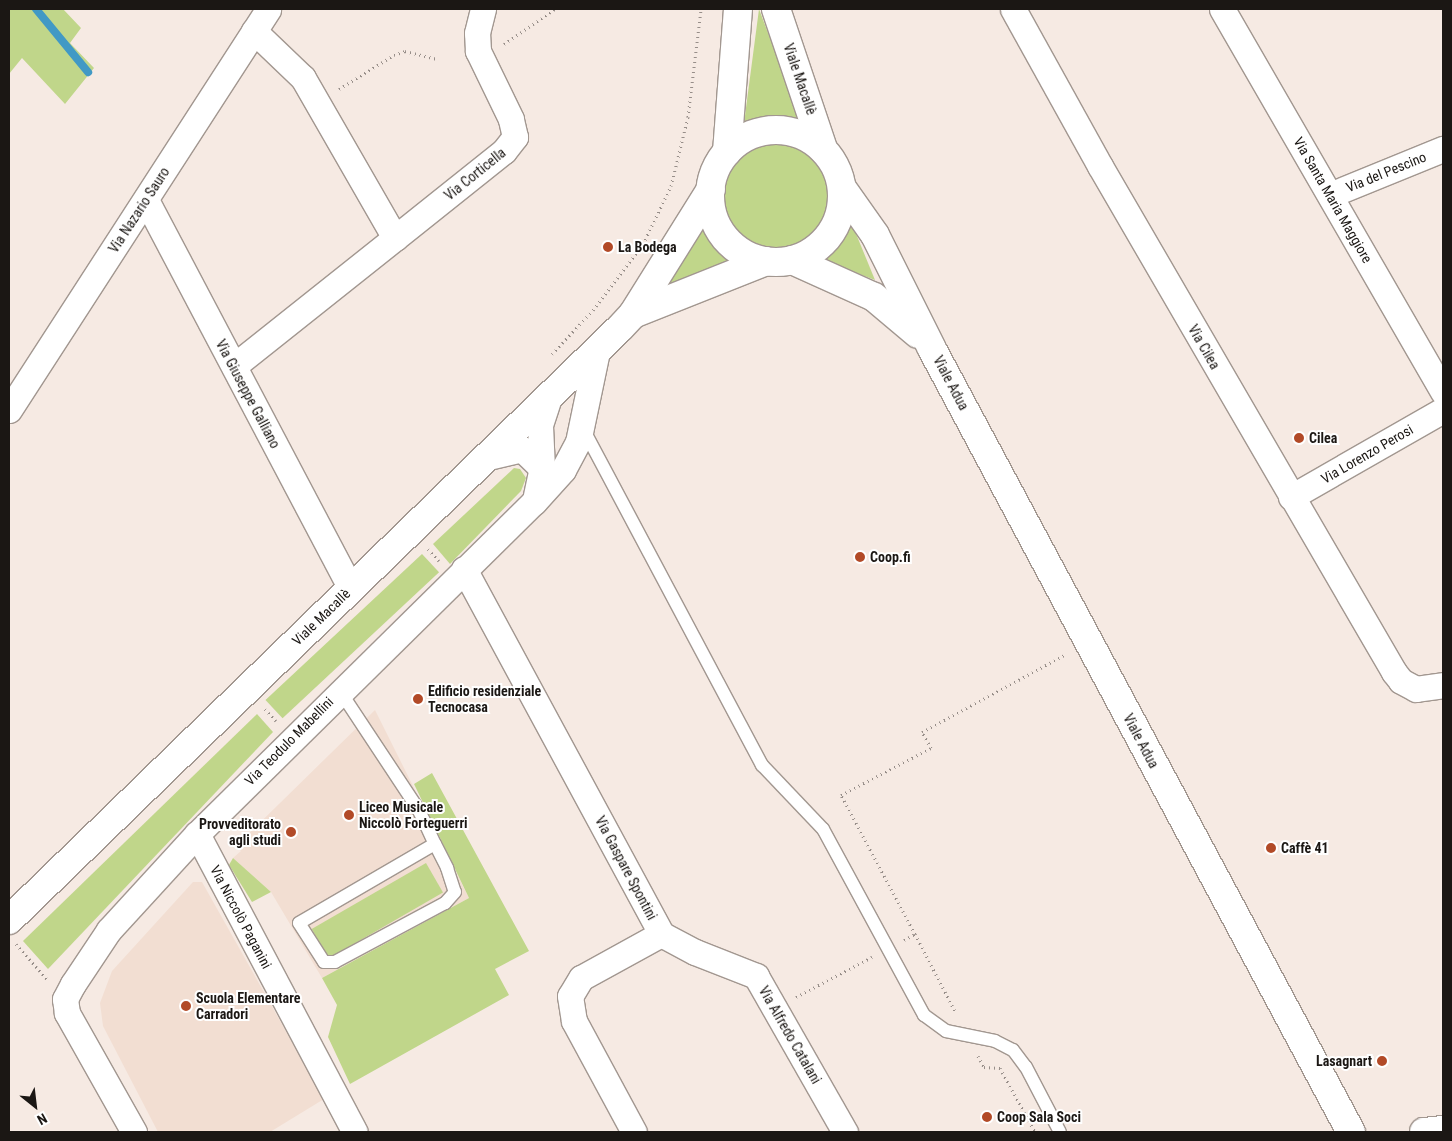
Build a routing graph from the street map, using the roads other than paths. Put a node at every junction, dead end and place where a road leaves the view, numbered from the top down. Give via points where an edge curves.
1 (268, 9) edge
2 (483, 9) edge
3 (738, 9) edge
4 (776, 9) edge
5 (1013, 9) edge
6 (1222, 9) edge
7 (254, 31) junction
8 (823, 149) junction
9 (1443, 149) edge
10 (727, 152) junction
11 (711, 188) junction
12 (842, 188) junction
13 (1330, 195) junction
14 (146, 200) junction
15 (395, 238) junction
16 (779, 260) junction
17 (633, 314) junction
18 (932, 349) junction
19 (597, 352) junction
20 (234, 366) junction
21 (1443, 392) edge
22 (549, 398) junction
23 (9, 410) edge
24 (1443, 410) edge
25 (587, 436) dead end
26 (488, 457) junction
27 (542, 468) junction
28 (1291, 497) junction
29 (534, 502) junction
30 (460, 573) junction
31 (351, 588) junction
32 (1443, 685) edge
33 (340, 691) junction
34 (197, 834) junction
35 (435, 844) junction
36 (9, 920) edge
37 (661, 934) junction
38 (1443, 1130) edge
39 (134, 1132) edge
40 (355, 1132) edge
41 (634, 1132) edge
42 (845, 1132) edge
43 (1060, 1132) edge
44 (1351, 1132) edge
45 (1424, 1132) edge

1 - 7 street, Via Nazario Sauro
2 - 15 street, Via Corticella via 477,33 481,61 513,124 512,142
3 - 10 main road
4 - 8 main road, Viale Macallè
5 - 28 street, Via Cilea
6 - 13 street, Via Santa Maria Maggiore
7 - 14 street, Via Nazario Sauro
7 - 15 street via 298,72
8 - 10 main road via 800,134 771,130 744,138
8 - 12 main road via 836,167
9 - 13 street, Via del Pescino
10 - 11 main road via 716,169
11 - 16 main road via 712,214 724,236 742,252
11 - 17 main road, Viale Macallè
12 - 16 main road via 841,209 830,233 811,252
12 - 18 main road, Viale Adua via 871,229
13 - 21 street, Via Santa Maria Maggiore
14 - 20 street, Via Giuseppe Galliano
14 - 23 street, Via Nazario Sauro
15 - 20 street, Via Corticella
16 - 17 main road, Viale Macallè
16 - 18 main road, Viale Adua via 874,297
17 - 19 main road, Viale Macallè
18 - 44 main road, Viale Adua
19 - 22 main road, Viale Macallè
19 - 29 street, Via Teodulo Mabellini via 574,453
20 - 31 street, Via Giuseppe Galliano
22 - 26 main road, Viale Macallè
22 - 27 street via 540,425
24 - 28 street, Via Lorenzo Perosi
25 - 43 lane via 762,765 822,829 921,1010 936,1026 995,1041 1013,1050 1026,1067
26 - 27 street via 522,449
26 - 31 main road, Viale Macallè
27 - 29 street
28 - 32 street, Via Cilea via 1401,682 1416,689
29 - 30 street, Via Teodulo Mabellini
30 - 33 street, Via Teodulo Mabellini
30 - 37 street, Via Gaspare Spontini
31 - 36 main road, Viale Macallè
33 - 34 street, Via Teodulo Mabellini
33 - 35 lane via 395,772
34 - 39 street, Via Teodulo Mabellini via 109,930 65,999 66,1013 74,1031
34 - 40 street, Via Niccolò Paganini
35 - 35 lane via 454,886 452,898 335,962 324,962 299,923
37 - 41 street, Via Gaspare Spontini via 581,978 570,996 574,1021
37 - 42 street, Via Alfredo Catalani via 695,952 756,976
38 - 45 main road

